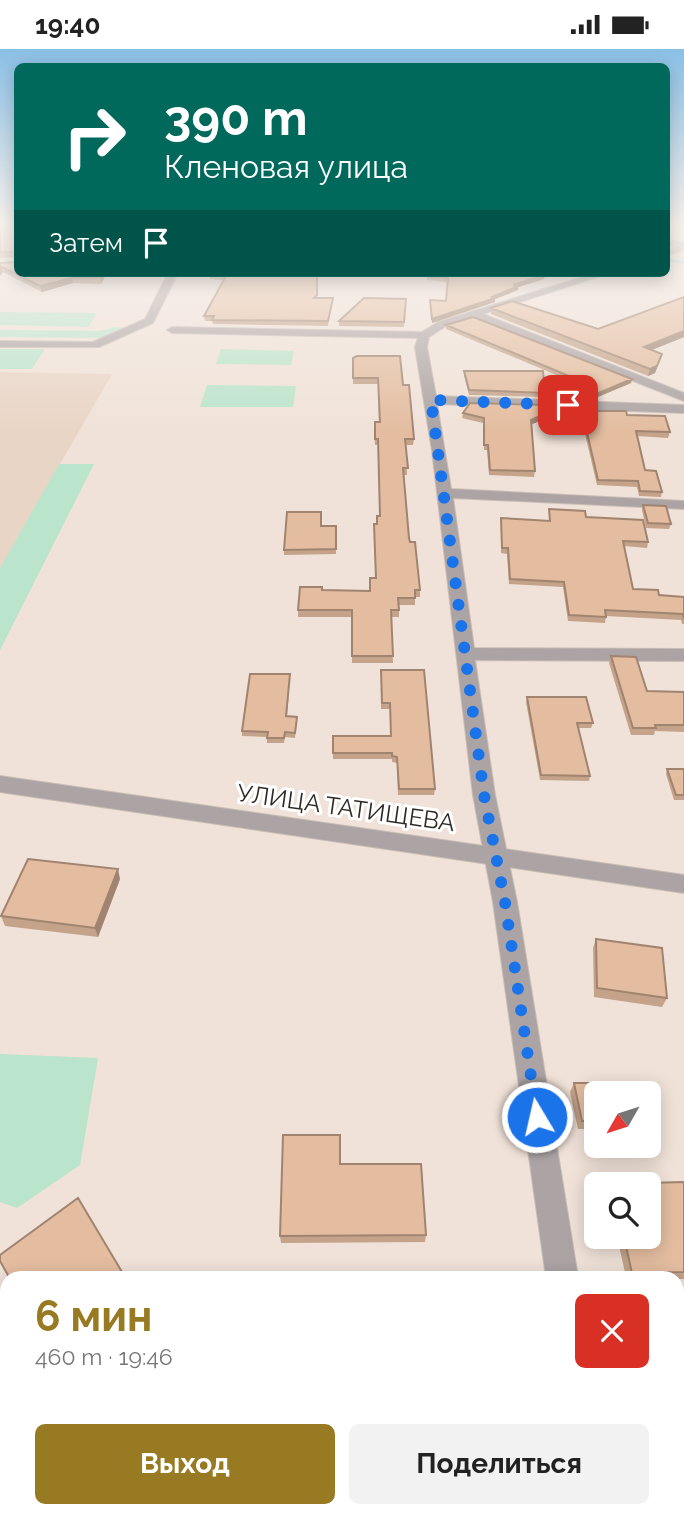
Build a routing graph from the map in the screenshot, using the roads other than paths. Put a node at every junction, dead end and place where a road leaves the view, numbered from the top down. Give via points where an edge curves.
1 (163, 294) edge
2 (539, 294) edge
3 (473, 314) junction
4 (172, 330) dead end
5 (424, 335) junction
6 (0, 344) edge
7 (684, 397) edge
8 (431, 400) junction
9 (684, 409) edge
10 (444, 493) junction
11 (684, 505) edge
12 (465, 653) junction
13 (684, 655) edge
14 (0, 784) edge
15 (497, 856) junction
16 (684, 884) edge
17 (561, 1271) edge

1 - 6 street via 143,325 95,345
2 - 3 street
3 - 5 street
3 - 7 street
4 - 5 street
5 - 8 street via 421,347
8 - 9 street
8 - 10 street
10 - 11 street
10 - 12 street
12 - 13 street
12 - 15 street
14 - 15 street, УЛИЦА ТАТИЩЕВА
15 - 16 street, УЛИЦА ТАТИЩЕВА
15 - 17 street

